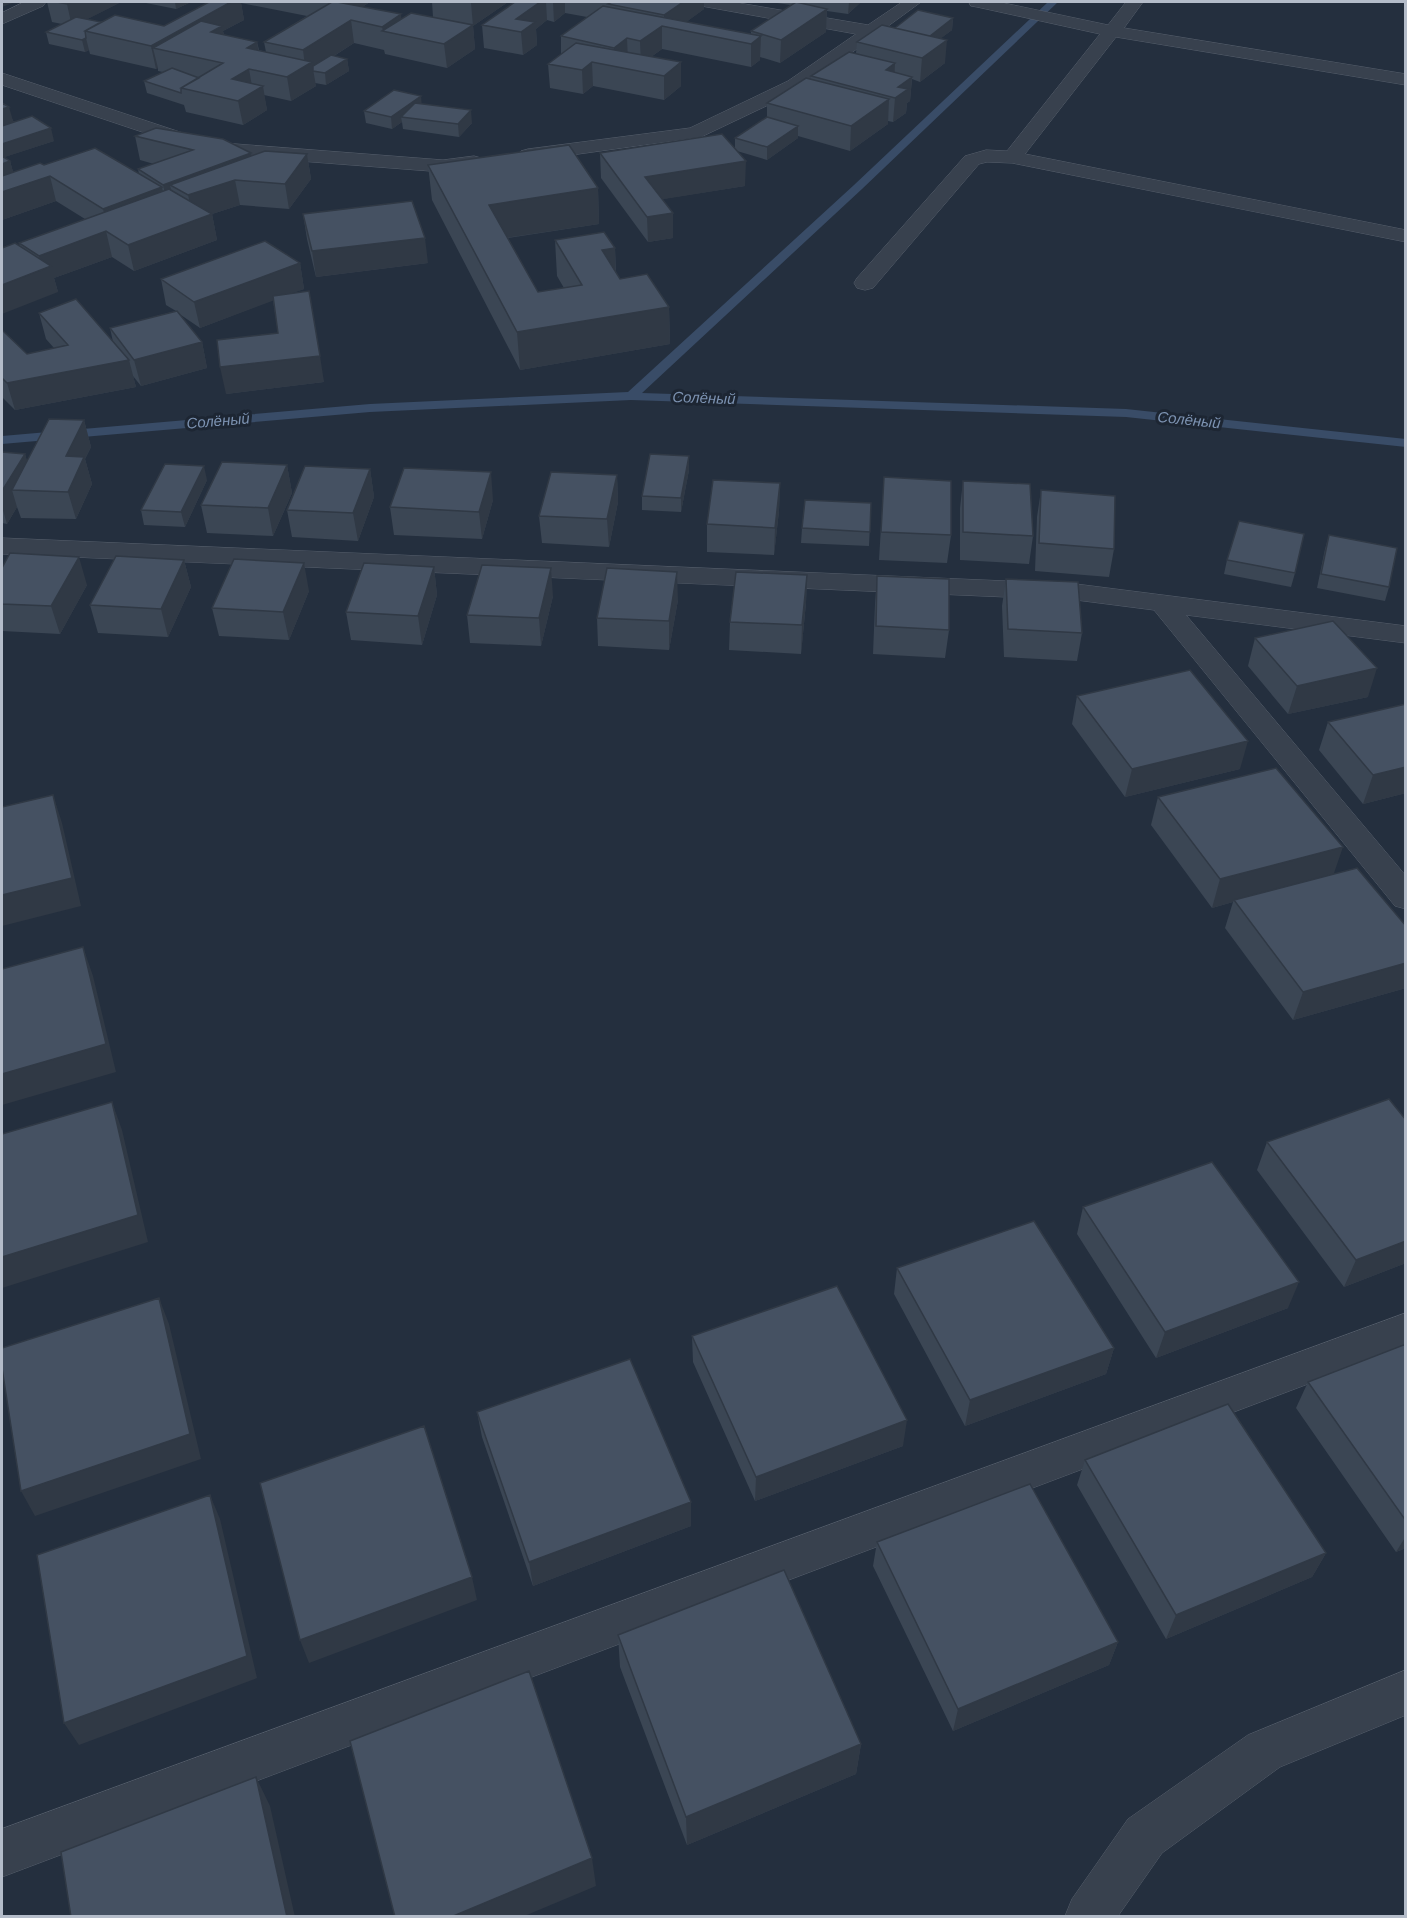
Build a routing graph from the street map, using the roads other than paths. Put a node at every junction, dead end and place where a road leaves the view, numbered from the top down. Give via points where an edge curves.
1 (37, 2) edge
2 (707, 2) edge
3 (912, 2) edge
4 (977, 2) edge
5 (1135, 2) edge
6 (2, 19) edge
7 (871, 31) junction
8 (1111, 31) junction
9 (2, 80) edge
10 (1406, 80) edge
11 (512, 157) edge
12 (1012, 157) junction
13 (489, 160) edge
14 (1406, 236) edge
15 (865, 283) dead end
16 (2, 546) edge
17 (1162, 603) junction
18 (1406, 635) edge
19 (1406, 898) edge
20 (1406, 1330) edge
21 (1406, 1692) edge
22 (2, 1853) edge
23 (1089, 1917) edge

1 - 6 street
2 - 7 street
3 - 7 street
4 - 8 street
5 - 8 street
7 - 11 street via 795,85 694,133
8 - 10 street
8 - 12 street
9 - 13 street via 208,148 443,166
12 - 14 street
12 - 15 street via 972,160
16 - 17 street via 1076,592
17 - 18 street
17 - 19 street
20 - 22 street
21 - 23 street via 1255,1757 1145,1836

